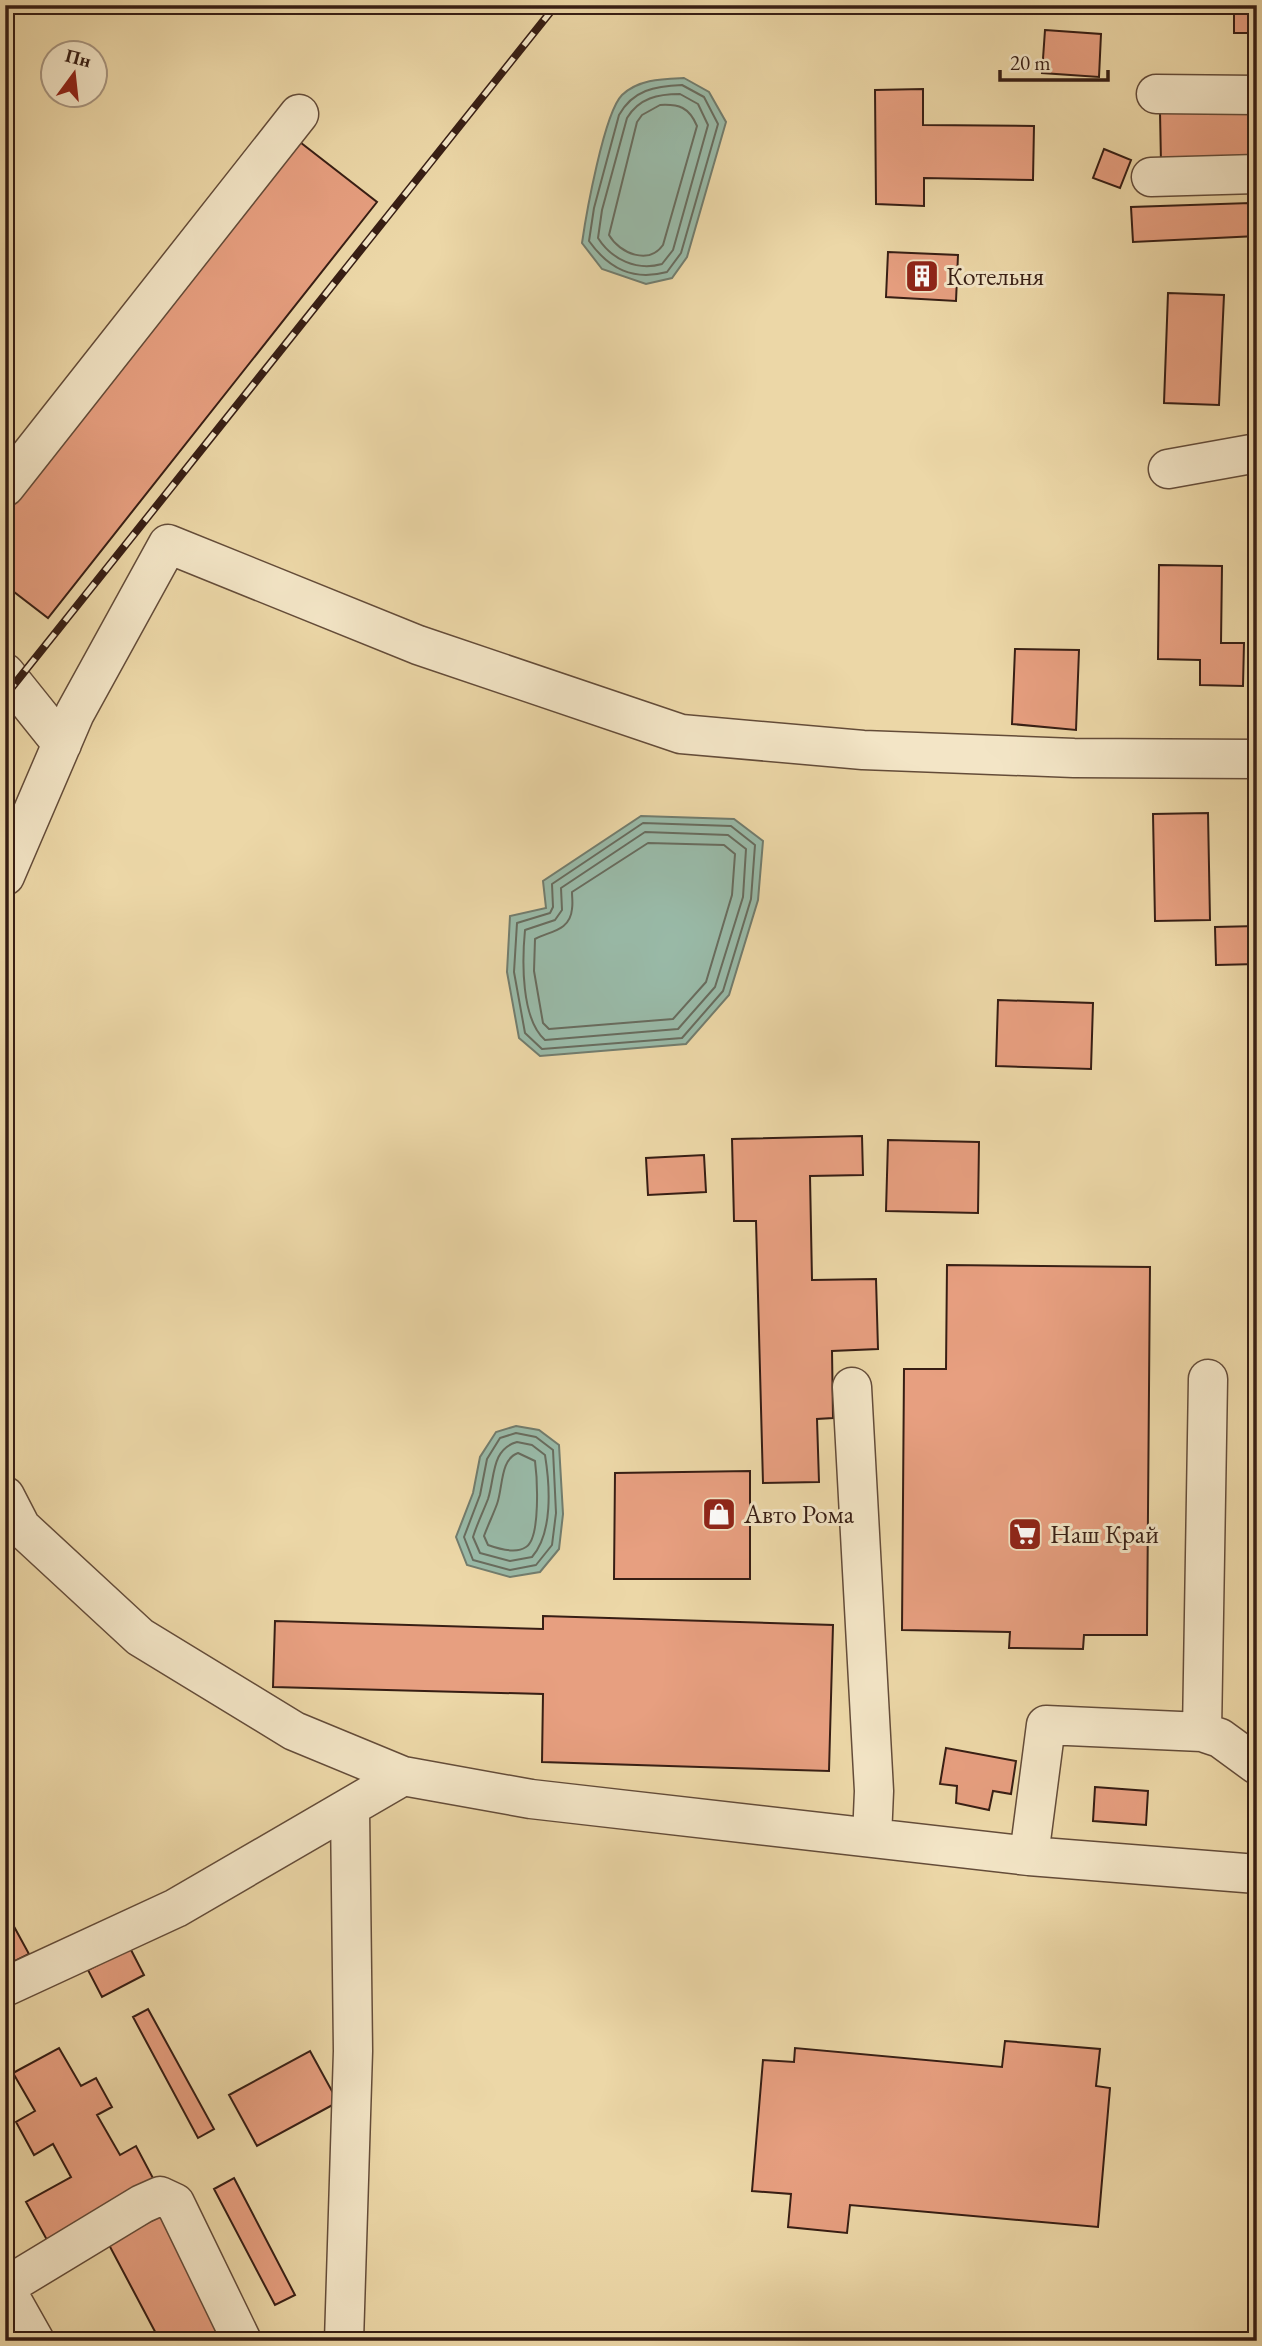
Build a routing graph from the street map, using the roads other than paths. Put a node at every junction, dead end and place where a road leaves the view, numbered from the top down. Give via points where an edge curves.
1 (1156, 94) dead end
2 (1257, 94) edge
3 (299, 114) dead end
4 (1257, 174) edge
5 (1151, 177) dead end
6 (1257, 453) edge
7 (1168, 469) dead end
8 (5, 487) edge
9 (5, 673) edge
10 (62, 744) junction
11 (1257, 759) edge
12 (5, 876) edge
13 (1208, 1379) dead end
14 (852, 1387) dead end
15 (5, 1496) edge
16 (1202, 1732) junction
17 (1257, 1765) edge
18 (403, 1776) junction
19 (350, 1809) junction
20 (872, 1838) junction
21 (1029, 1856) junction
22 (1257, 1874) edge
23 (5, 1987) edge
24 (5, 2288) edge
25 (36, 2341) edge
26 (242, 2341) edge
27 (344, 2341) edge

1 - 2 street
3 - 8 street
4 - 5 street
6 - 7 street
9 - 10 street
10 - 11 street via 168,544 418,645 681,734 863,750
10 - 12 street
13 - 16 street
14 - 20 street via 874,1791
15 - 18 street via 21,1527 140,1637 294,1731
16 - 17 street via 1220,1738
16 - 21 street via 1046,1725
18 - 19 street
18 - 20 street via 531,1799
19 - 23 street via 176,1908
19 - 27 street via 353,2051
20 - 21 street
21 - 22 street
24 - 25 street
24 - 26 street via 160,2196 175,2203

